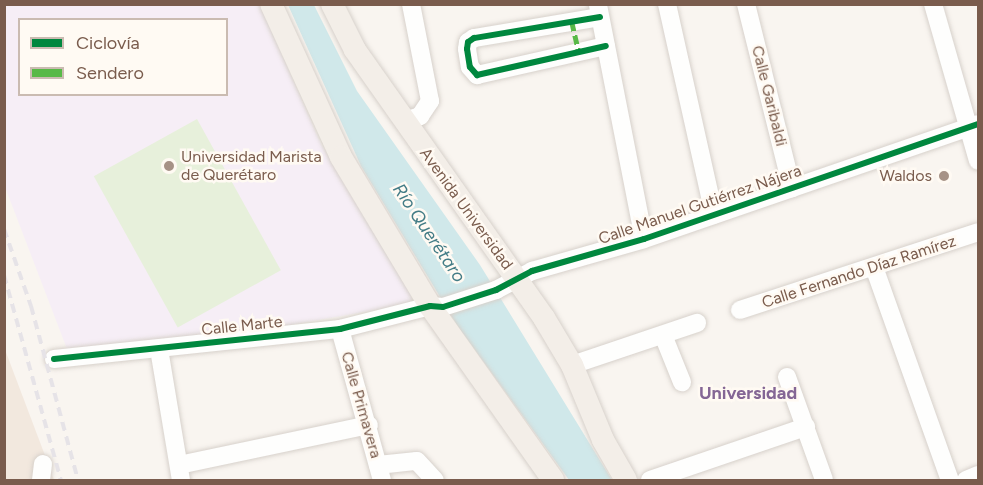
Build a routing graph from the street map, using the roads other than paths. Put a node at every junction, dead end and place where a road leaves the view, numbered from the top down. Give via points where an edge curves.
1 (271, 4) edge
2 (332, 4) edge
3 (411, 4) edge
4 (667, 4) edge
5 (746, 4) edge
6 (933, 4) edge
7 (599, 10) edge
8 (572, 21) junction
9 (606, 46) junction
10 (579, 52) junction
11 (404, 121) junction
12 (972, 126) edge
13 (978, 161) edge
14 (792, 188) junction
15 (714, 215) junction
16 (978, 232) edge
17 (644, 239) junction
18 (874, 267) junction
19 (516, 277) junction
20 (436, 306) junction
21 (740, 310) dead end
22 (697, 323) dead end
23 (340, 329) junction
24 (663, 335) junction
25 (159, 349) junction
26 (54, 359) dead end
27 (572, 365) junction
28 (787, 377) dead end
29 (682, 382) dead end
30 (369, 425) junction
31 (806, 427) junction
32 (180, 473) edge
33 (380, 473) edge
34 (978, 475) edge
35 (435, 480) edge
36 (553, 480) edge
37 (626, 480) edge
38 (650, 480) edge
39 (824, 480) edge
40 (950, 480) edge
41 (966, 480) edge

1 - 20 main road via 341,157
2 - 11 main road, Avenida Universidad via 355,50
3 - 11 street via 430,101 420,117
4 - 15 street, Calle Manuel Gutiérrez Nájera
5 - 14 street, Calle Garibaldi
6 - 12 street
7 - 8 street
7 - 9 street
8 - 10 street
8 - 10 street via 474,38 467,49 470,67 477,75
9 - 10 street
9 - 17 street
11 - 19 main road, Avenida Universidad
12 - 13 street
12 - 14 street, Calle Manuel Gutiérrez Nájera
14 - 15 street, Calle Manuel Gutiérrez Nájera
15 - 17 street, Calle Manuel Gutiérrez Nájera
16 - 18 street, Calle Fernando Díaz Ramírez
17 - 19 street, Calle Manuel Gutiérrez Nájera
18 - 21 street, Calle Fernando Díaz Ramírez
18 - 40 street
19 - 20 street, Calle Manuel Gutiérrez Nájera via 496,290
19 - 27 main road, Avenida Universidad
20 - 23 street, Calle Marte
20 - 36 main road
22 - 24 street
23 - 25 street, Calle Marte
23 - 30 street, Calle Primavera
24 - 27 street
24 - 29 street
25 - 26 street, Calle Marte
25 - 32 street
27 - 37 main road, Avenida Universidad via 603,440
28 - 31 street
30 - 32 street
30 - 33 street, Calle Primavera
31 - 38 street
31 - 39 street
33 - 35 street via 417,461
34 - 41 street

